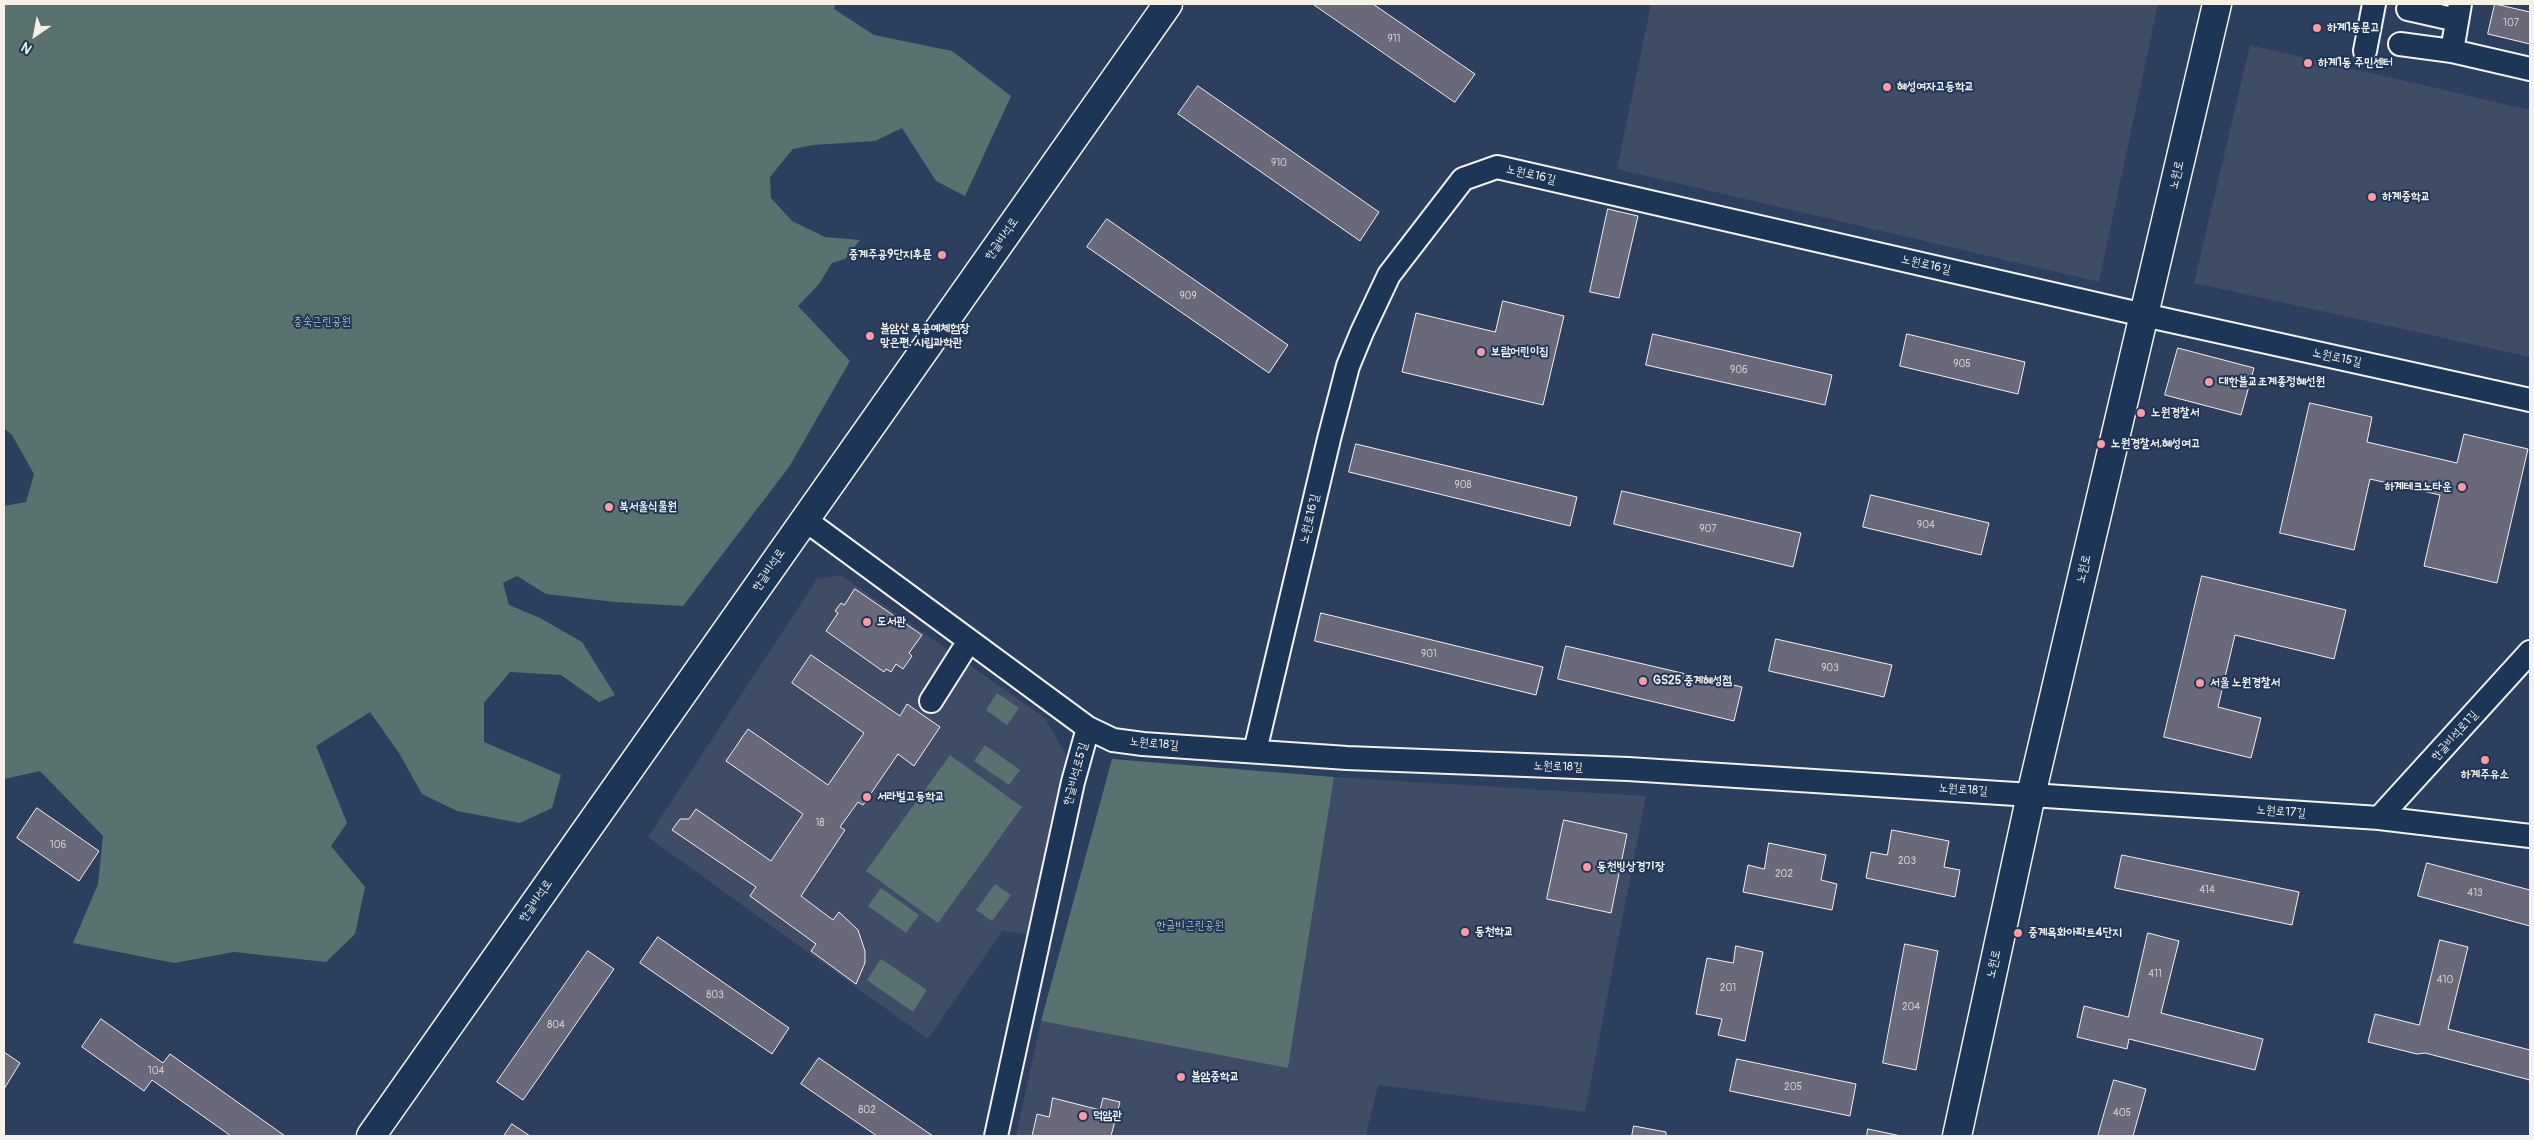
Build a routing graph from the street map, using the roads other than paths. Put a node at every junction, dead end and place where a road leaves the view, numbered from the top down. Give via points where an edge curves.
1 (1168, 4) edge
2 (2217, 4) edge
3 (2374, 4) edge
4 (2408, 9) dead end
5 (2458, 12) edge
6 (2400, 44) dead end
7 (2365, 51) dead end
8 (2452, 51) junction
9 (2530, 69) edge
10 (2144, 315) junction
11 (2530, 400) edge
12 (804, 519) junction
13 (969, 641) junction
14 (2530, 652) edge
15 (931, 701) dead end
16 (1088, 728) junction
17 (1255, 751) junction
18 (2031, 795) junction
19 (2379, 818) junction
20 (2530, 836) edge
21 (371, 1136) edge
22 (996, 1136) edge
23 (1957, 1136) edge

1 - 12 main road, 한글비석로
2 - 10 main road, 노원로
3 - 7 street
4 - 5 street
5 - 8 street
6 - 8 street
8 - 9 street
10 - 11 street, 노원로15길
10 - 17 street, 노원로16길 via 1497,167 1463,179 1389,275 1348,366
10 - 18 main road, 노원로
12 - 13 street, 한글비석로5길
12 - 21 main road, 한글비석로
13 - 15 street
13 - 16 street, 한글비석로5길
14 - 19 street, 한글비석로1길
16 - 17 street, 노원로18길 via 1113,740
16 - 22 street, 한글비석로5길 via 1073,782
17 - 18 street, 노원로18길 via 1628,769
18 - 19 street, 노원로17길
18 - 23 main road, 노원로
19 - 20 street, 노원로17길

